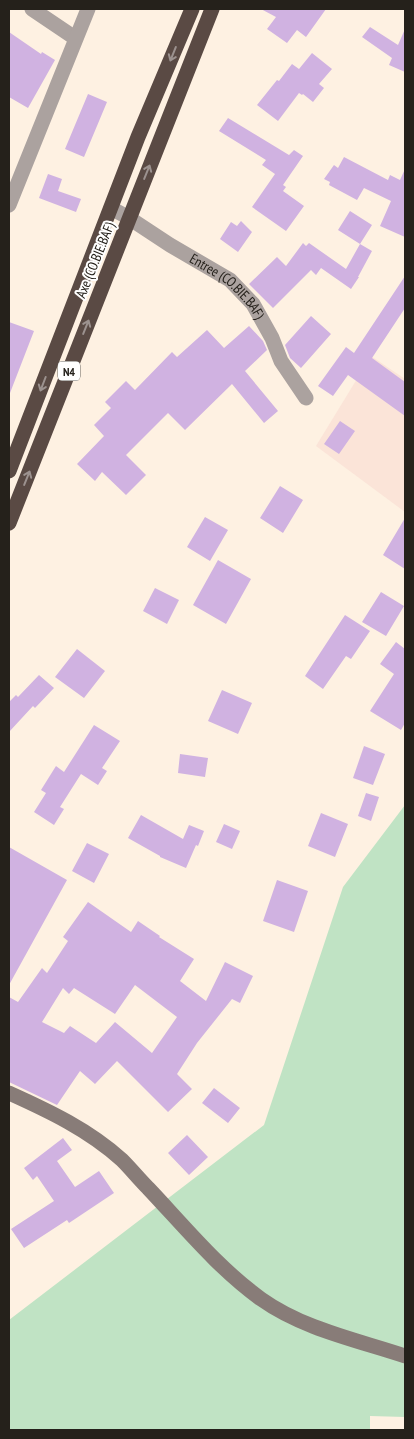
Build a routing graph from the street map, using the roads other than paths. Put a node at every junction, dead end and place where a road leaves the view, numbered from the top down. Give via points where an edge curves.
1 (32, 9) edge
2 (88, 9) edge
3 (192, 9) edge
4 (212, 9) edge
5 (75, 38) junction
6 (160, 86) junction
7 (176, 96) junction
8 (9, 205) edge
9 (111, 208) junction
10 (129, 218) junction
11 (306, 398) dead end
12 (9, 471) edge
13 (9, 520) edge
14 (9, 1093) edge
15 (405, 1356) edge

1 - 5 street
2 - 5 street
3 -> 6 highway, Axe (CO.BIE.BAF) / N4
4 - 7 highway, Axe (CO.BIE.BAF) / N4
5 - 8 street
6 - 7 highway
6 - 9 highway, Axe (CO.BIE.BAF) / N4
10 -> 7 highway, Axe (CO.BIE.BAF) / N4
9 - 10 street, Entree (CO.BIE.BAF)
9 -> 12 highway, Axe (CO.BIE.BAF) / N4
10 - 11 street, Entree (CO.BIE.BAF) via 230,280 244,294 272,338 280,360
13 -> 10 highway, Axe (CO.BIE.BAF) / N4
14 - 15 street via 76,1126 104,1145 234,1278 262,1300 317,1327

